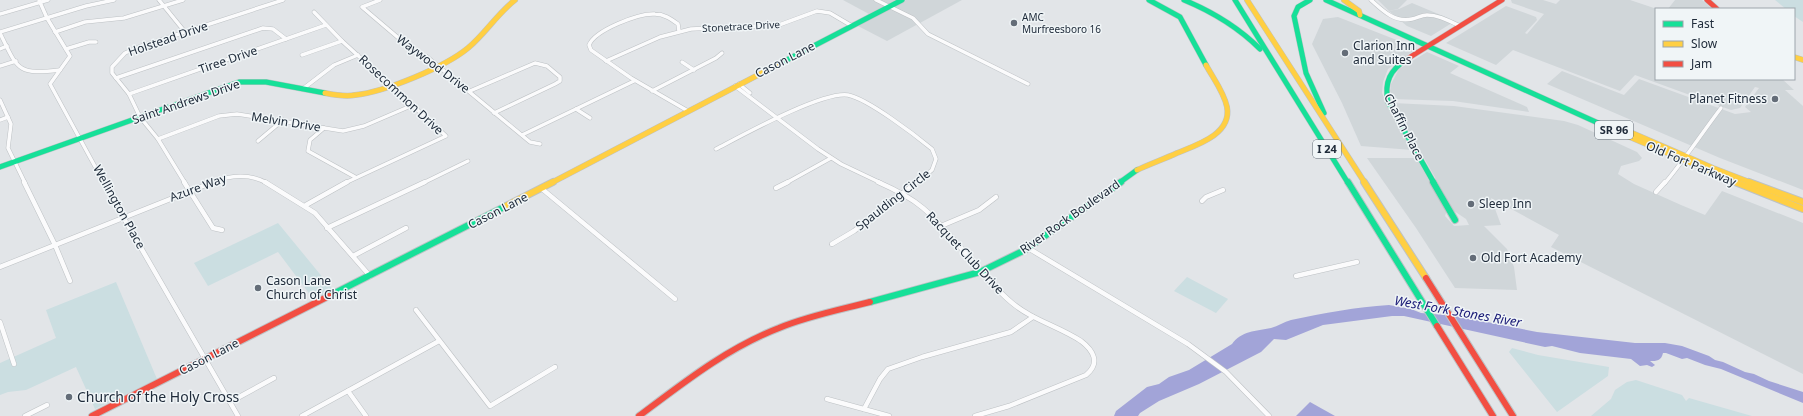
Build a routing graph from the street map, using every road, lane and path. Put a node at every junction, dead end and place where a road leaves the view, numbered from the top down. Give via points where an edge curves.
1 (48, 0) edge
2 (114, 0) edge
3 (159, 0) edge
4 (183, 0) edge
5 (283, 0) edge
6 (380, 0) edge
7 (515, 0) edge
8 (876, 0) edge
9 (902, 0) edge
10 (1149, 0) edge
11 (1184, 0) edge
12 (1235, 0) edge
13 (1247, 0) edge
14 (1310, 0) edge
15 (1326, 0) edge
16 (1344, 0) edge
17 (1371, 0) edge
18 (1502, 0) edge
19 (1707, 0) edge
20 (39, 1) edge
21 (164, 6) junction
22 (889, 6) junction
23 (1716, 8) edge
24 (314, 12) dead end
25 (0, 14) edge
26 (1360, 15) junction
27 (47, 18) junction
28 (326, 25) junction
29 (852, 26) junction
30 (1460, 26) junction
31 (679, 31) junction
32 (55, 32) junction
33 (185, 32) junction
34 (0, 33) edge
35 (286, 39) junction
36 (342, 41) junction
37 (96, 42) dead end
38 (7, 46) junction
39 (1428, 46) junction
40 (0, 49) edge
41 (66, 49) junction
42 (722, 52) dead end
43 (302, 55) dead end
44 (358, 55) junction
45 (16, 61) junction
46 (606, 61) junction
47 (682, 62) dead end
48 (1274, 63) junction
49 (438, 65) junction
50 (0, 66) edge
51 (60, 70) junction
52 (694, 70) junction
53 (116, 78) junction
54 (634, 81) junction
55 (1028, 84) dead end
56 (390, 85) junction
57 (737, 85) junction
58 (304, 88) junction
59 (470, 91) junction
60 (652, 91) junction
61 (129, 94) junction
62 (0, 100) edge
63 (413, 105) junction
64 (1721, 108) dead end
65 (576, 109) junction
66 (688, 111) junction
67 (494, 113) junction
68 (8, 117) junction
69 (140, 117) junction
70 (590, 118) dead end
71 (779, 118) junction
72 (0, 120) edge
73 (283, 120) junction
74 (324, 128) junction
75 (522, 135) junction
76 (81, 138) junction
77 (1336, 139) junction
78 (158, 140) junction
79 (258, 141) dead end
80 (540, 144) dead end
81 (716, 149) dead end
82 (831, 158) junction
83 (1685, 159) junction
84 (468, 161) dead end
85 (14, 162) junction
86 (0, 167) edge
87 (355, 177) junction
88 (541, 188) junction
89 (776, 188) dead end
90 (189, 190) junction
91 (1223, 190) dead end
92 (1656, 192) dead end
93 (903, 194) junction
94 (996, 197) dead end
95 (1202, 201) dead end
96 (1803, 202) edge
97 (306, 205) junction
98 (1803, 209) edge
99 (123, 217) junction
100 (1455, 220) dead end
101 (941, 226) junction
102 (327, 228) junction
103 (406, 228) dead end
104 (222, 230) dead end
105 (832, 244) dead end
106 (55, 245) junction
107 (1028, 248) junction
108 (353, 256) junction
109 (1357, 262) dead end
110 (0, 267) edge
111 (980, 272) junction
112 (370, 276) junction
113 (1296, 276) dead end
114 (70, 281) dead end
115 (675, 299) dead end
116 (416, 310) dead end
117 (1033, 317) junction
118 (0, 322) edge
119 (439, 341) junction
120 (205, 359) junction
121 (14, 364) dead end
122 (556, 367) dead end
123 (274, 378) dead end
124 (348, 391) junction
125 (827, 400) dead end
126 (230, 402) junction
127 (47, 405) dead end
128 (864, 409) junction
129 (24, 416) edge
130 (92, 416) edge
131 (238, 416) edge
132 (302, 416) edge
133 (366, 416) edge
134 (639, 416) edge
135 (889, 416) edge
136 (975, 416) edge
137 (1269, 416) edge
138 (1493, 416) edge
139 (1513, 416) edge

1 - 20 street
2 - 27 street
3 - 21 street
4 - 21 street
5 - 33 street, Holstead Drive
6 - 49 street, Waywood Drive via 362,7 415,52
7 - 49 main road, Saint Andrews Drive via 505,7 473,45
8 - 22 street
9 - 22 main road, Cason Lane
10 - 107 main road, River Rock Boulevard via 1180,17 1228,106 1222,127 1219,133 1200,144 1137,170
11 - 48 main road via 1227,20 1248,35
12 - 48 main road, I 24
13 - 77 main road, I 24
14 - 77 main road via 1296,9 1295,22 1306,73
15 - 26 main road, Old Fort Parkway / SR 96
16 - 26 main road via 1359,11
17 - 30 street via 1396,19 1408,20 1431,15
18 - 30 main road, Chaffin Place
19 - 23 main road
20 - 25 street
20 - 27 street
21 - 32 street via 124,18 85,22
21 - 33 street
22 - 29 main road, Cason Lane
22 - 55 street via 913,18 928,34
24 - 28 street, Rosecommon Drive
26 - 39 main road, Old Fort Parkway / SR 96
27 - 32 street
27 - 34 street
28 - 35 street, Tiree Drive
28 - 36 street, Rosecommon Drive
29 - 31 street, Stonetrace Drive via 827,12 820,11 780,25 727,26
29 - 57 main road, Cason Lane
30 - 39 main road, Chaffin Place
31 - 46 street, Stonetrace Drive
31 - 46 street via 678,24 662,15 647,14 636,18 592,38 589,45 591,50
32 - 41 street
33 - 53 street, Holstead Drive via 125,53 112,66 112,73
34 - 38 street
35 - 53 street via 273,29 263,28
35 - 61 street, Tiree Drive
36 - 43 street
36 - 44 street, Rosecommon Drive
37 - 41 street
38 - 40 street
38 - 45 street
39 - 83 main road, Old Fort Parkway / SR 96
39 - 100 main road, Chaffin Place via 1400,63 1388,75 1385,89 1388,102
41 - 51 street, Wellington Place via 70,56
42 - 52 street
44 - 56 street, Rosecommon Drive
44 - 58 street via 334,65
45 - 50 street
45 - 51 street via 22,69 30,72
46 - 54 street
47 - 52 street
48 - 138 main road, I 24
49 - 56 main road, Saint Andrews Drive
49 - 59 street, Waywood Drive
51 - 76 street, Wellington Place via 50,84
52 - 60 street
53 - 61 street
54 - 60 street
54 - 65 street
56 - 58 main road, Saint Andrews Drive via 372,92 349,96
56 - 63 street, Rosecommon Drive
57 - 66 main road, Cason Lane
57 - 71 street, Racquet Club Drive
58 - 69 main road, Saint Andrews Drive via 239,82
59 - 67 street, Waywood Drive
59 - 67 street via 535,64 547,66 560,77 560,81
60 - 66 street via 669,98
61 - 69 street
62 - 68 street
63 - 74 street, Melvin Drive via 364,126 343,131
63 - 87 street, Rosecommon Drive via 446,136
64 - 83 street
65 - 70 street
65 - 75 street
66 - 88 main road, Cason Lane
67 - 75 street, Waywood Drive
68 - 72 street
68 - 85 street via 11,129 8,148
69 - 76 main road, Saint Andrews Drive
69 - 78 street
71 - 81 street, Spaulding Circle
71 - 82 street, Racquet Club Drive
71 - 93 street, Spaulding Circle via 831,96 858,98 926,144 935,154 936,162 932,170
73 - 74 street, Melvin Drive
73 - 78 street, Melvin Drive via 237,114 219,116
73 - 79 street
74 - 87 street via 310,140 308,151
75 - 80 street, Waywood Drive via 530,142
76 - 85 main road, Saint Andrews Drive
76 - 99 street, Wellington Place
77 - 139 main road, I 24 via 1439,296
78 - 90 street
82 - 89 street
82 - 93 street, Racquet Club Drive
83 - 92 street
83 - 96 main road, Old Fort Parkway / SR 96
83 - 98 main road, Old Fort Parkway / SR 96
84 - 102 street
85 - 86 main road, Saint Andrews Drive
85 - 106 street
87 - 97 street, Rosecommon Drive
88 - 112 main road, Cason Lane
88 - 115 street
90 - 97 street, Azure Way via 219,179 251,176
90 - 99 street, Azure Way
90 - 104 street via 213,228
91 - 95 street
93 - 101 street, Racquet Club Drive via 924,209
93 - 105 street, Spaulding Circle via 854,231
94 - 101 street via 979,210
97 - 102 street, Azure Way
99 - 106 street, Azure Way
99 - 120 street, Wellington Place
101 - 111 street, Racquet Club Drive
102 - 108 street, Azure Way
103 - 108 street
106 - 110 street, Azure Way
106 - 114 street
107 - 111 main road, River Rock Boulevard
107 - 137 street via 1196,349 1228,373
108 - 112 street, Azure Way
109 - 113 street
111 - 117 street, Racquet Club Drive via 1010,301
111 - 134 main road, River Rock Boulevard via 780,327 738,347
112 - 120 main road, Cason Lane
116 - 119 street
117 - 128 street via 1011,332 888,369
117 - 136 street, Racquet Club Drive via 1086,344 1095,360 1093,370 1034,397
118 - 121 street
119 - 122 street via 490,406
119 - 124 street
120 - 126 street, Wellington Place
120 - 130 main road, Cason Lane
123 - 126 street
124 - 132 street
124 - 133 street
125 - 128 street
126 - 131 street, Wellington Place
127 - 129 street
128 - 135 street

